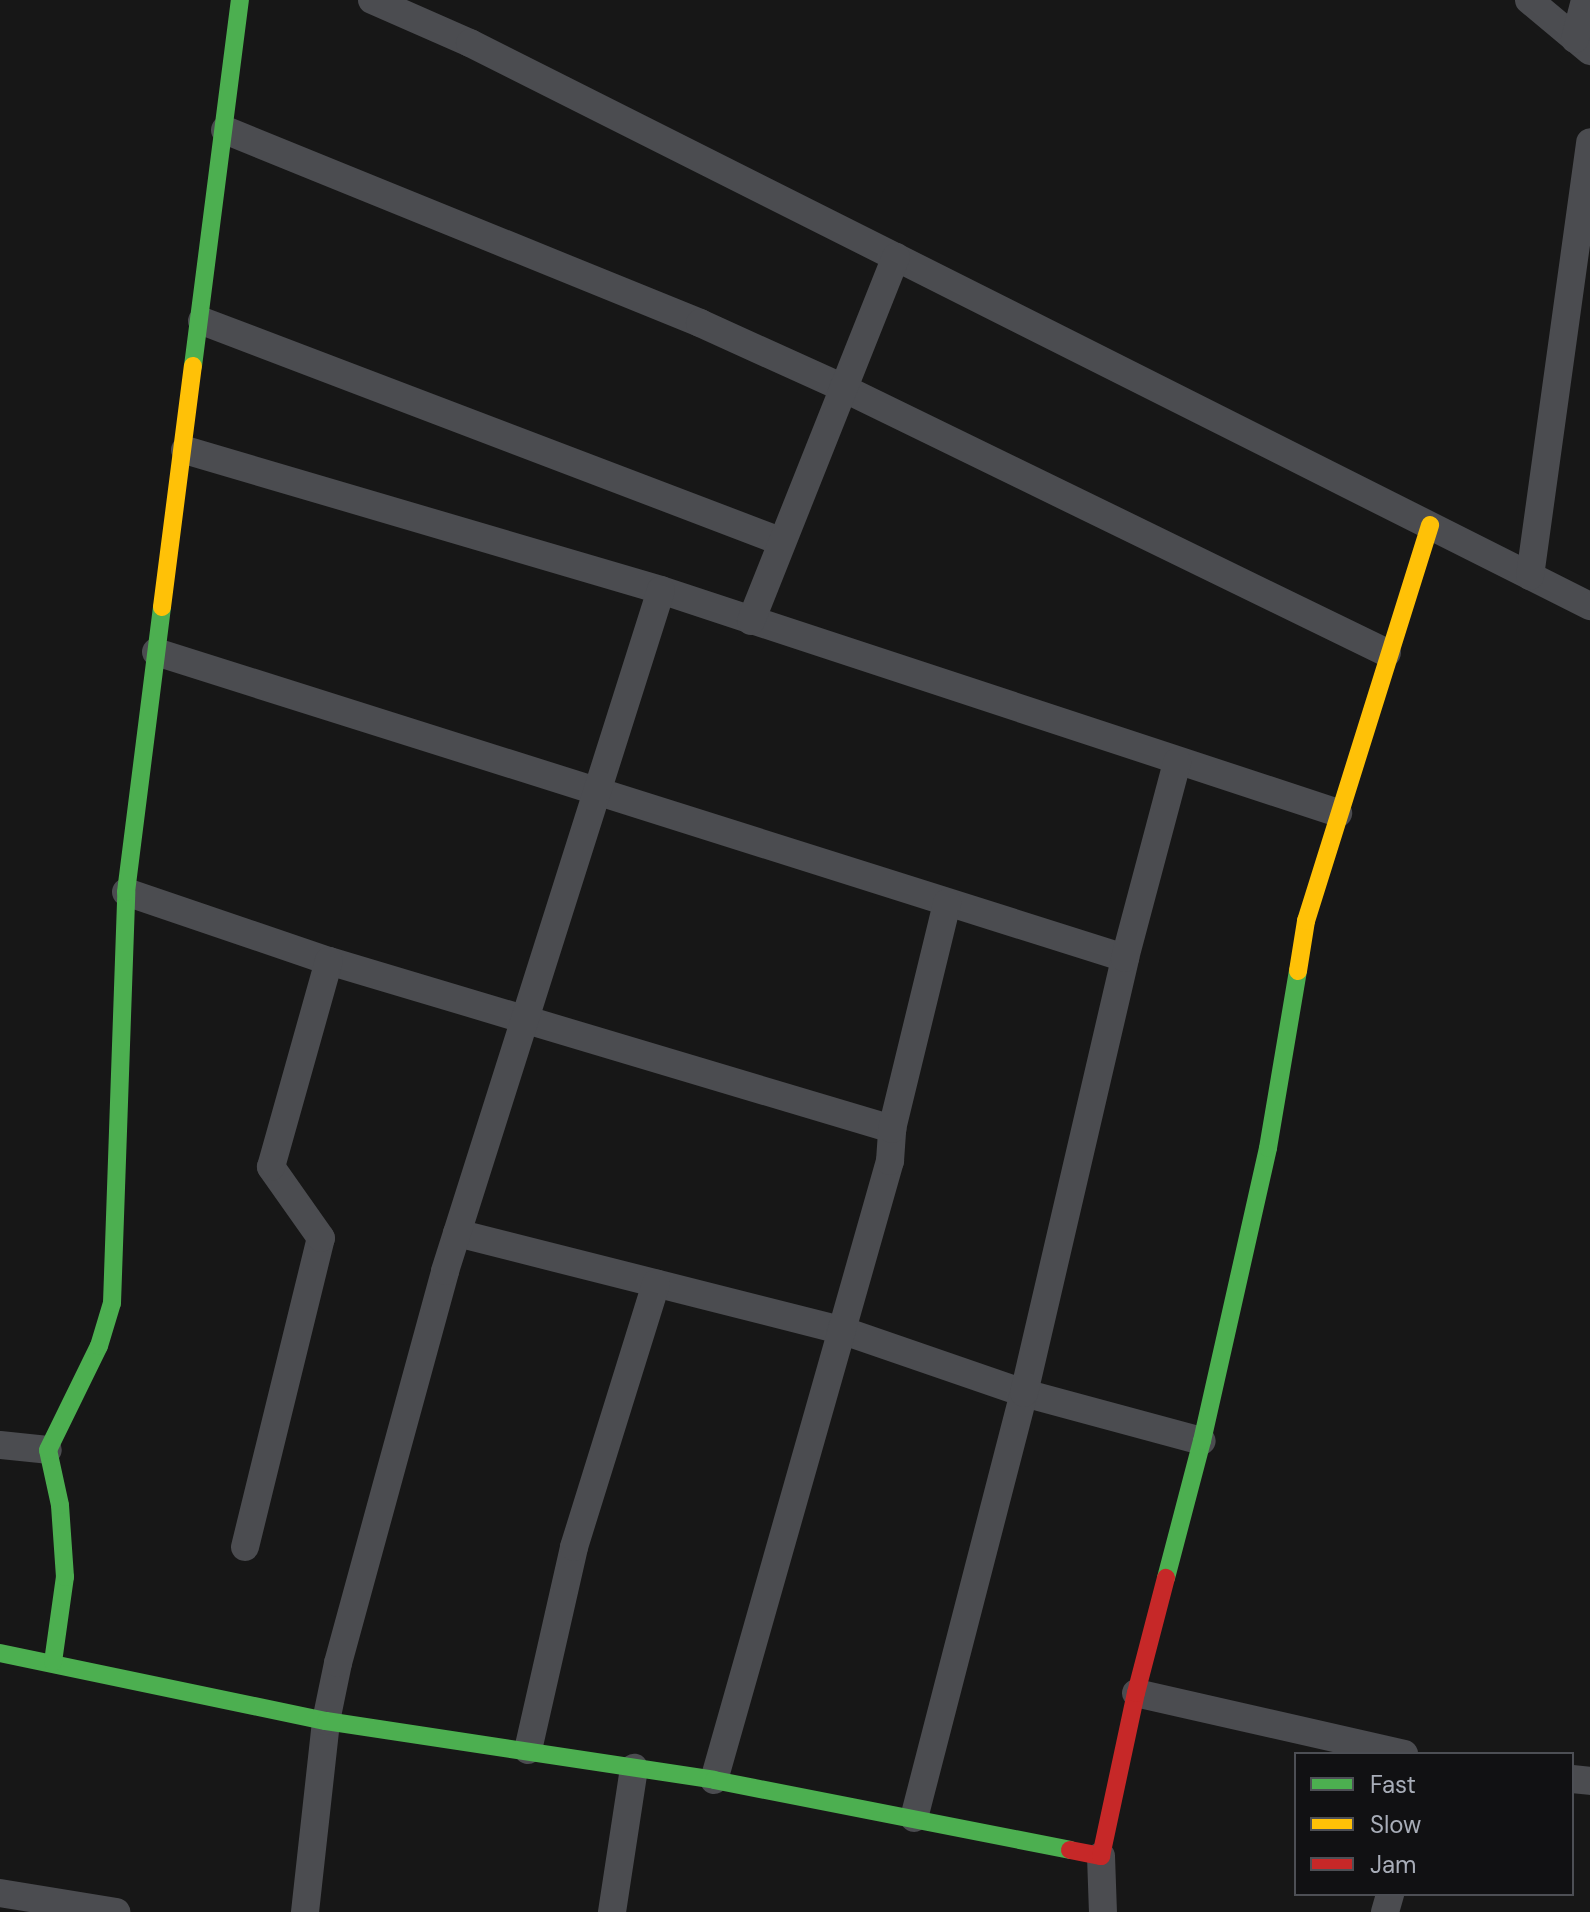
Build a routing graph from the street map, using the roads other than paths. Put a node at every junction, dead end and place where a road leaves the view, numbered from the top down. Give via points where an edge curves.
1 (240, 0) edge
2 (372, 0) edge
3 (1529, 0) edge
4 (1585, 0) edge
5 (1583, 45) edge
6 (225, 130) junction
7 (1590, 142) edge
8 (896, 257) junction
9 (202, 321) junction
10 (843, 388) junction
11 (185, 450) junction
12 (1430, 525) junction
13 (780, 541) junction
14 (1530, 576) junction
15 (661, 590) junction
16 (1590, 606) edge
17 (751, 621) junction
18 (156, 652) junction
19 (1387, 653) junction
20 (1177, 762) junction
21 (597, 791) junction
22 (1338, 813) junction
23 (126, 892) junction
24 (947, 903) junction
25 (1125, 958) junction
26 (329, 961) junction
27 (525, 1017) junction
28 (892, 1129) junction
29 (457, 1233) junction
30 (656, 1283) junction
31 (841, 1330) junction
32 (1024, 1393) junction
33 (1202, 1441) junction
34 (0, 1445) edge
35 (48, 1450) junction
36 (245, 1547) dead end
37 (0, 1653) edge
38 (53, 1662) junction
39 (1136, 1693) junction
40 (326, 1721) junction
41 (528, 1750) junction
42 (1395, 1752) edge
43 (634, 1768) junction
44 (714, 1780) junction
45 (914, 1818) junction
46 (1101, 1856) junction
47 (0, 1893) edge
48 (116, 1912) edge
49 (305, 1912) edge
50 (612, 1912) edge
51 (1103, 1912) edge

1 - 6 street
2 - 8 street via 470,43
3 - 5 street
4 - 5 street
6 - 9 street
6 - 10 street via 700,323
7 - 14 street
8 - 10 street
8 - 12 street
9 - 11 street
9 - 13 street
10 - 13 street
10 - 19 street
11 - 15 street
11 - 18 street
12 - 14 street
12 - 19 street
13 - 17 street
14 - 16 street
15 - 17 street
15 - 21 street
17 - 20 street
18 - 21 street
18 - 23 street
19 - 22 street
20 - 22 street
20 - 25 street
21 - 24 street
21 - 27 street
22 - 33 street via 1306,921 1268,1148
23 - 26 street
23 - 35 street via 112,1303 99,1346
24 - 25 street
24 - 28 street
25 - 32 street
26 - 27 street
26 - 36 street via 271,1167 321,1238
27 - 28 street
27 - 29 street
28 - 31 street via 890,1161
29 - 30 street
29 - 40 street
30 - 31 street
30 - 41 street via 574,1547
31 - 32 street
31 - 44 street
32 - 33 street
32 - 45 street
33 - 39 street
34 - 35 street
35 - 38 street via 60,1505 65,1577
37 - 38 street
38 - 40 street
39 - 42 street
39 - 46 street
40 - 41 street
40 - 49 street
41 - 43 street
43 - 44 street
43 - 50 street
44 - 45 street
45 - 46 street
46 - 51 street
47 - 48 street

